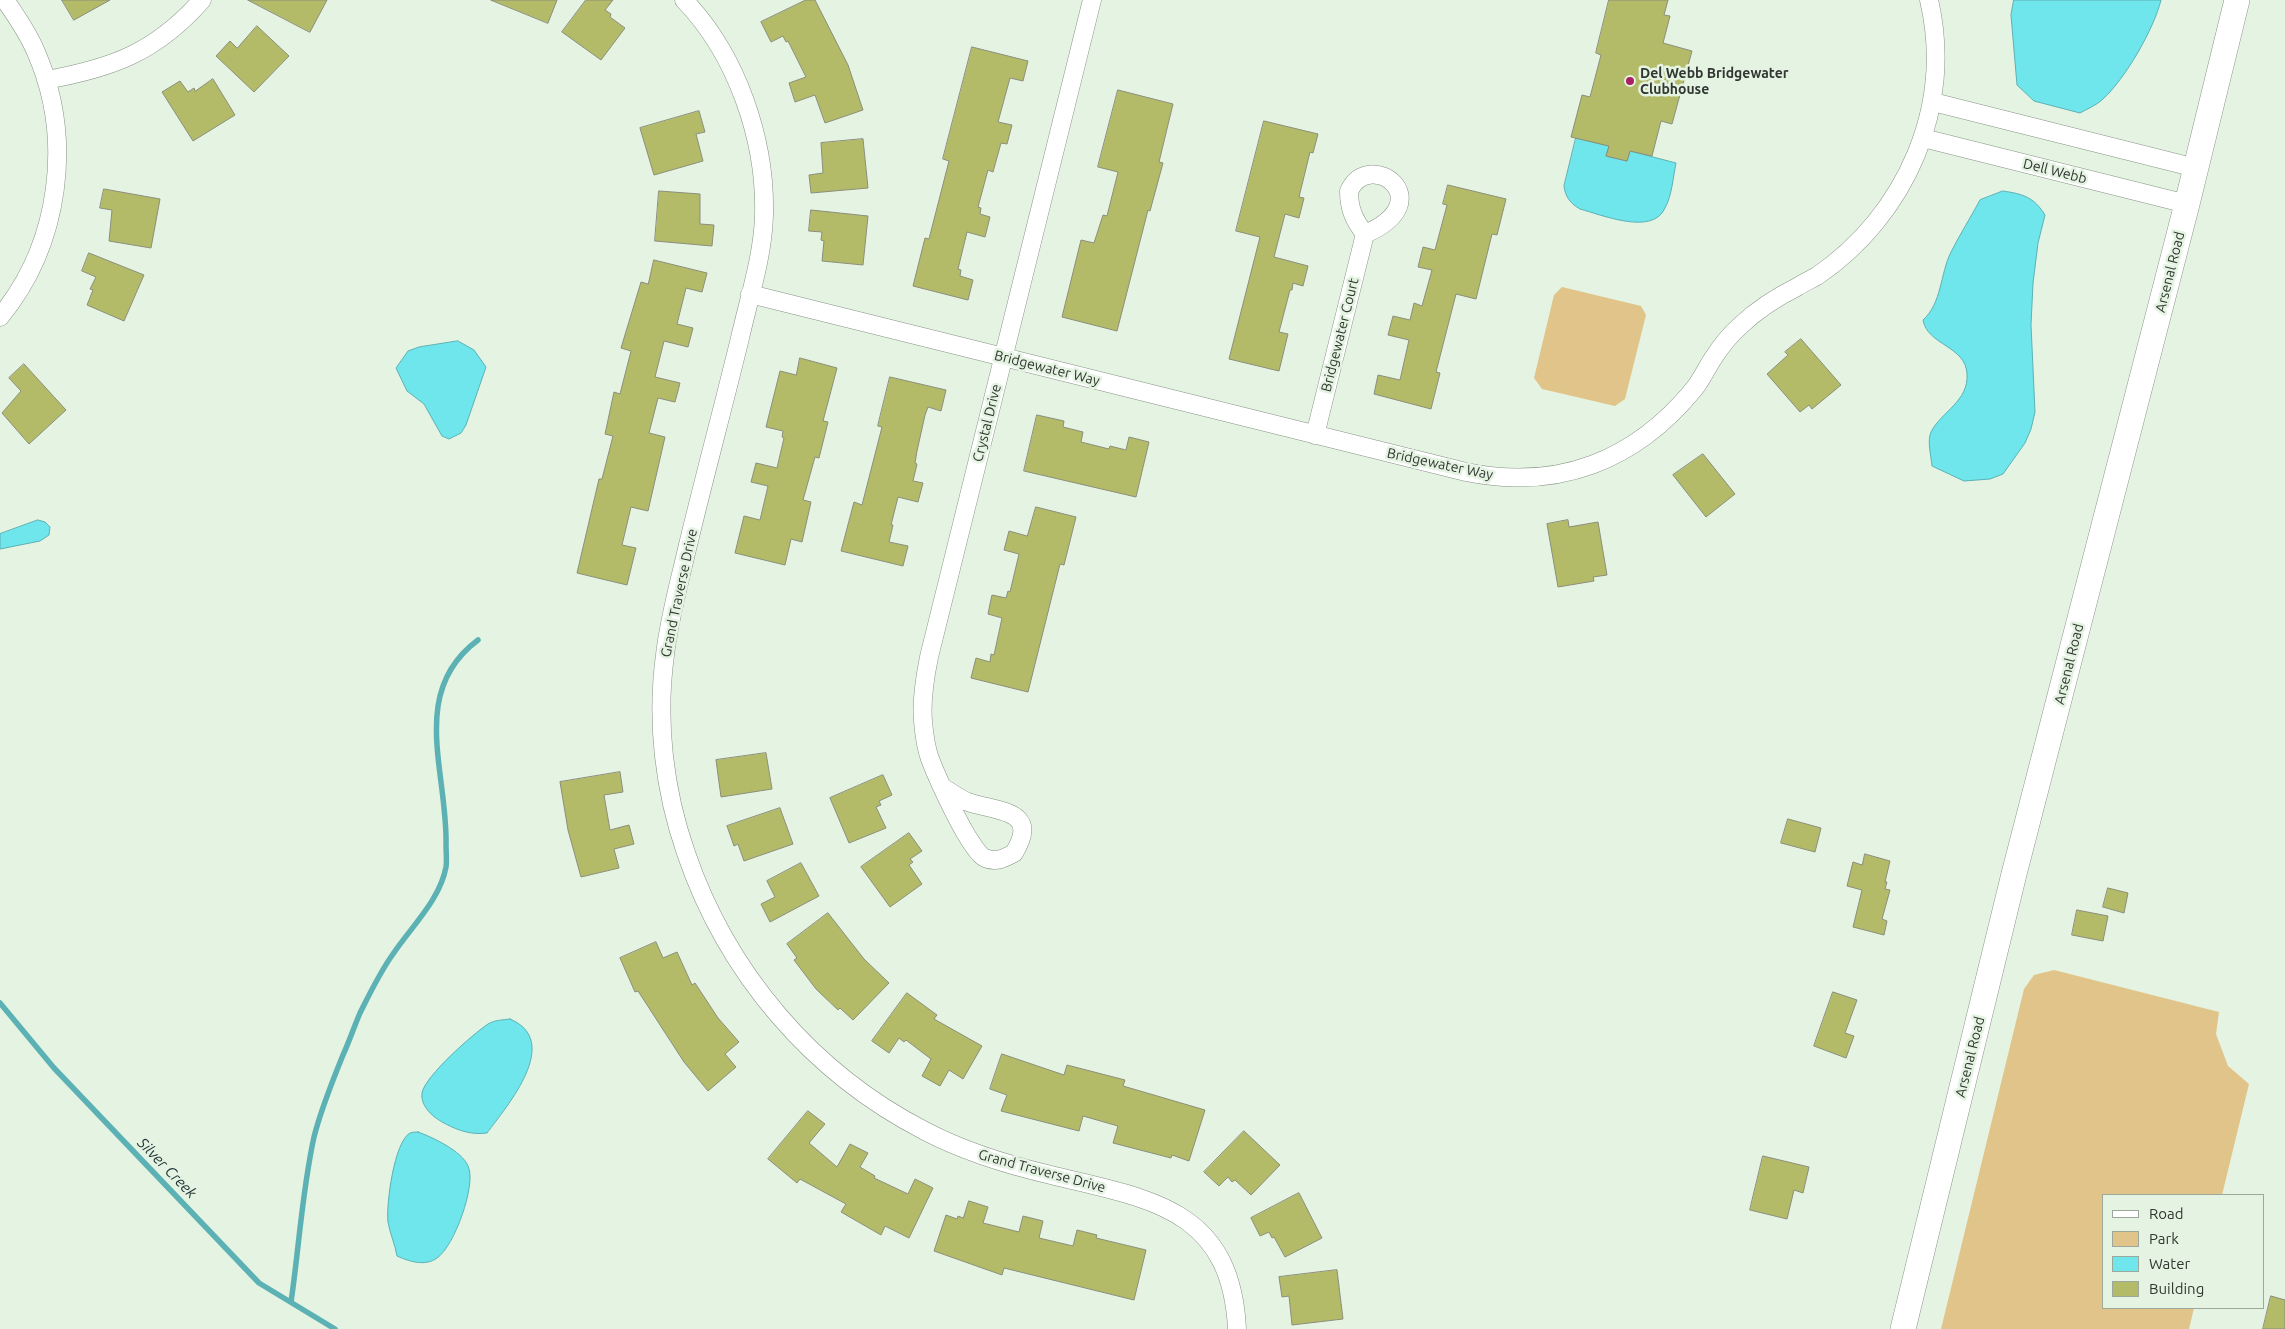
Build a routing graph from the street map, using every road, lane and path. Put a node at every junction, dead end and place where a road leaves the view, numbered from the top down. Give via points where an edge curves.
1 (5, 0) edge
2 (202, 0) edge
3 (684, 0) edge
4 (1092, 0) edge
5 (1929, 0) edge
6 (2237, 0) edge
7 (46, 80) junction
8 (1933, 102) junction
9 (1923, 138) junction
10 (2196, 168) junction
11 (2187, 204) junction
12 (1365, 234) dead end
13 (750, 294) junction
14 (3, 308) edge
15 (1003, 358) junction
16 (1314, 435) junction
17 (944, 788) junction
18 (1237, 1329) edge
19 (1903, 1329) edge

1 - 7 street via 27,33
2 - 7 street via 162,39 137,53 111,65
3 - 13 street, Grand Traverse Drive via 724,56 737,83 757,144 764,214
4 - 15 street, Crystal Drive
5 - 8 street, Bridgewater Way via 1935,40
6 - 10 street, Arsenal Road
7 - 14 street via 57,147 56,190 34,265
8 - 9 street, Bridgewater Way
8 - 10 street
9 - 11 street, Dell Webb
9 - 16 street, Bridgewater Way via 1898,190 1878,220 1853,248 1740,326 1715,354 1688,397 1658,427 1627,449 1590,467 1559,474 1488,476
10 - 11 street, Arsenal Road
11 - 19 street, Arsenal Road via 2014,874
12 - 16 street, Bridgewater Court
13 - 15 street, Bridgewater Way
13 - 18 street, Grand Traverse Drive via 670,623 662,690 664,757 676,822 696,880 718,929 748,979 787,1026 831,1068 890,1111 924,1131 984,1156 1148,1200 1189,1222 1223,1264 1233,1293
15 - 16 street, Bridgewater Way
15 - 17 street, Crystal Drive via 924,685 923,721 930,757
17 - 17 street, Crystal Drive via 978,853 996,861 1014,853 1023,833 1016,816 1005,810 966,802

